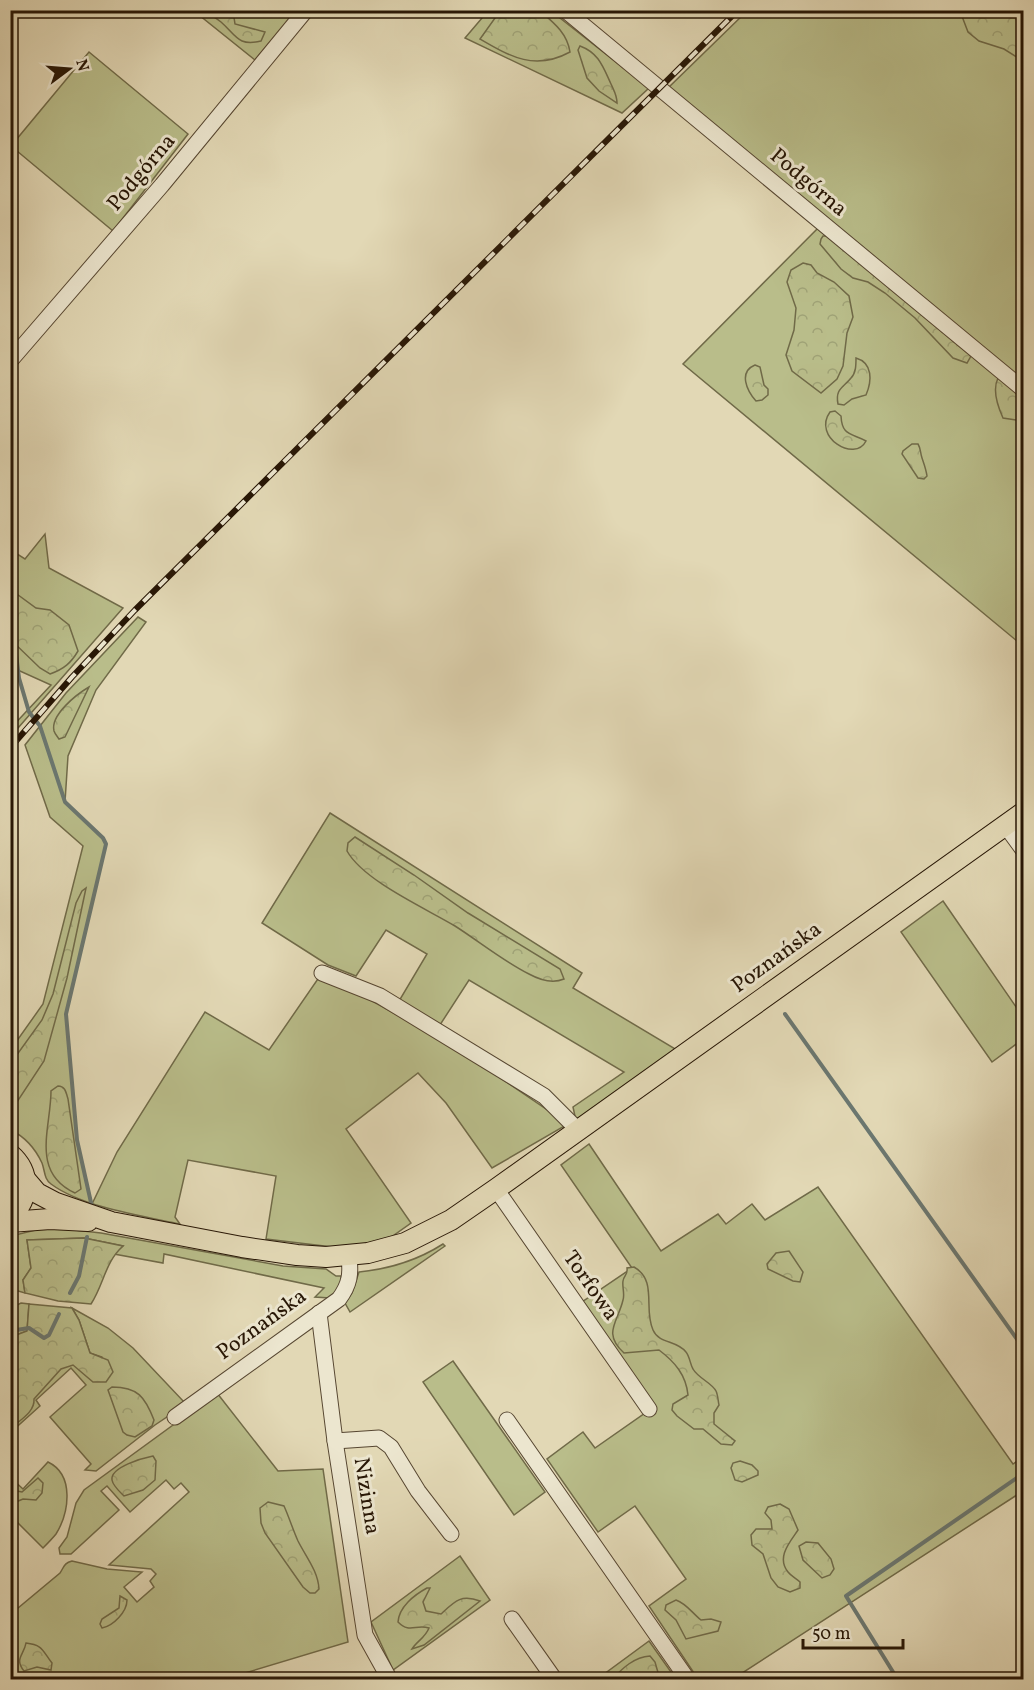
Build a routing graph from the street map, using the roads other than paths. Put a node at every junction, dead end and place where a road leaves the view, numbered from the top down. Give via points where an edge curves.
1 (306, 10) edge
2 (565, 10) edge
3 (10, 361) edge
4 (1023, 390) edge
5 (1023, 812) edge
6 (1005, 825) junction
7 (1023, 851) edge
8 (322, 973) dead end
9 (578, 1130) junction
10 (10, 1154) edge
11 (25, 1179) junction
12 (496, 1189) junction
13 (10, 1217) edge
14 (10, 1222) edge
15 (111, 1222) junction
16 (349, 1256) junction
17 (319, 1313) junction
18 (648, 1409) dead end
19 (175, 1417) dead end
20 (507, 1420) dead end
21 (335, 1441) junction
22 (451, 1534) dead end
23 (512, 1619) dead end
24 (390, 1680) edge
25 (555, 1680) edge
26 (688, 1680) edge

1 - 3 street, Podgórna
2 - 4 street, Podgórna
5 - 6 main road, Poznańska
6 - 7 street
6 - 9 main road, Poznańska
8 - 9 street via 380,996 524,1083 544,1096
9 - 12 main road, Poznańska
10 - 11 main road, Poznańska via 22,1168
11 - 13 main road via 23,1200
11 - 15 main road, Poznańska via 37,1193 56,1203
12 - 16 main road, Poznańska via 419,1237
12 - 18 street, Torfowa
14 - 15 main road, Poznańska
15 - 16 main road, Poznańska via 281,1253
16 - 17 street, Poznańska via 348,1286 339,1299
17 - 19 street, Poznańska
17 - 21 street, Nizinna
20 - 26 street
21 - 22 street via 379,1438 392,1447 418,1491
21 - 24 street, Nizinna via 365,1635
23 - 25 street

